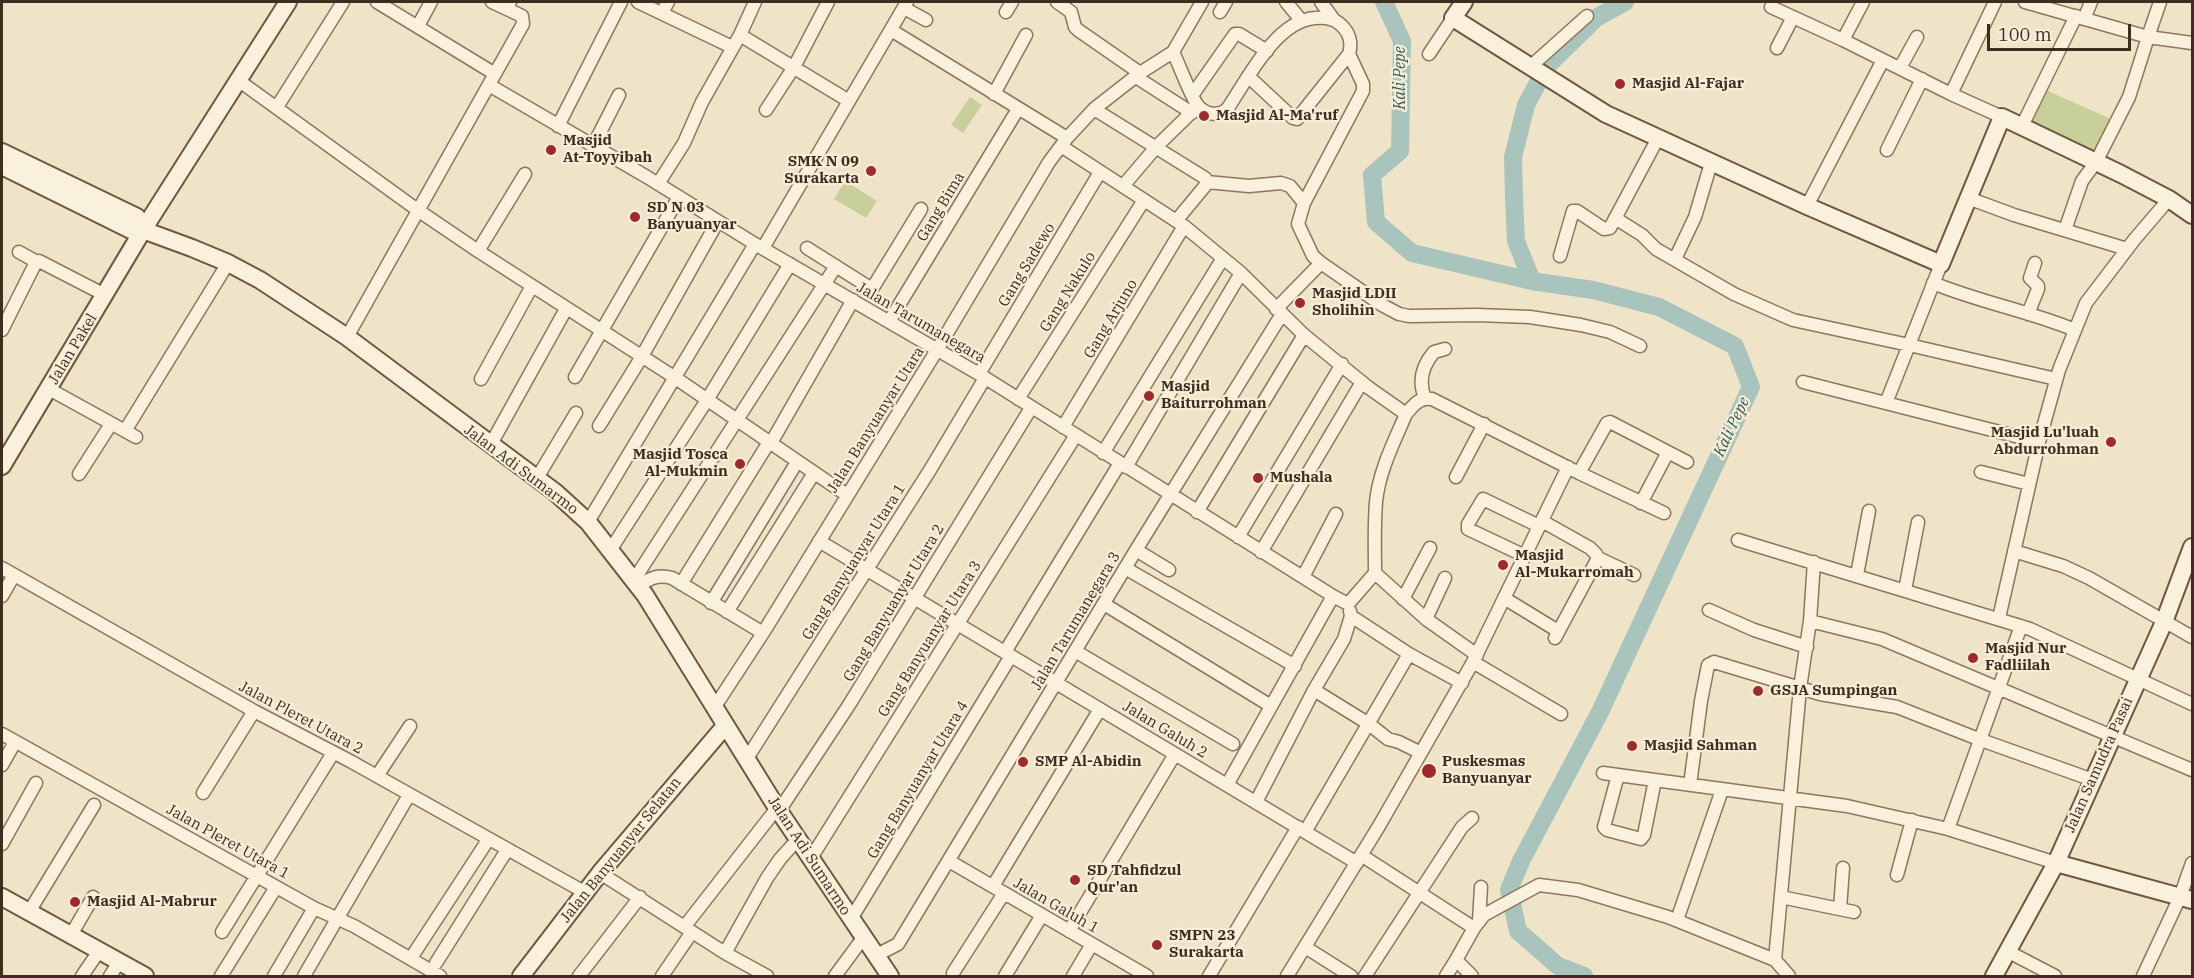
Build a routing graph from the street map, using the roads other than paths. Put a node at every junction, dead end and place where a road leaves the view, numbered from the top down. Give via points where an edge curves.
1 (288, 2) edge
2 (343, 2) edge
3 (377, 2) edge
4 (431, 2) edge
5 (492, 2) edge
6 (621, 2) edge
7 (638, 2) edge
8 (668, 2) edge
9 (755, 2) edge
10 (828, 2) edge
11 (1057, 2) edge
12 (1202, 2) edge
13 (1286, 2) edge
14 (1321, 2) edge
15 (1464, 2) edge
16 (1863, 2) edge
17 (1995, 2) edge
18 (2025, 2) edge
19 (2091, 2) edge
20 (2160, 2) edge
21 (509, 5) edge
22 (905, 5) edge
23 (1075, 7) edge
24 (1771, 7) dead end
25 (662, 13) junction
26 (1587, 16) dead end
27 (1793, 17) junction
28 (2080, 17) junction
29 (1453, 18) junction
30 (926, 20) dead end
31 (1301, 20) junction
32 (1334, 20) junction
33 (418, 27) junction
34 (891, 30) junction
35 (740, 35) junction
36 (1026, 35) dead end
37 (1917, 37) dead end
38 (2148, 37) junction
39 (1843, 40) junction
40 (2193, 43) edge
41 (732, 47) junction
42 (1777, 48) dead end
43 (1267, 51) junction
44 (1173, 52) junction
45 (1349, 54) junction
46 (1429, 54) dead end
47 (1883, 60) junction
48 (794, 67) junction
49 (1531, 67) junction
50 (1900, 69) junction
51 (1138, 75) junction
52 (1249, 77) junction
53 (492, 79) junction
54 (1922, 79) junction
55 (238, 80) junction
56 (993, 94) junction
57 (1951, 94) junction
58 (619, 95) dead end
59 (849, 100) junction
60 (1194, 105) junction
61 (277, 107) junction
62 (1018, 109) junction
63 (1094, 109) junction
64 (766, 110) dead end
65 (2002, 117) junction
66 (558, 126) junction
67 (2022, 126) junction
68 (1658, 138) junction
69 (1064, 142) junction
70 (593, 146) junction
71 (1157, 146) junction
72 (1887, 150) dead end
73 (2, 152) edge
74 (2096, 162) junction
75 (1711, 163) junction
76 (2, 166) edge
77 (1100, 172) junction
78 (525, 174) dead end
79 (1207, 182) junction
80 (658, 184) junction
81 (1123, 186) junction
82 (680, 197) junction
83 (1307, 197) junction
84 (1968, 198) junction
85 (2169, 199) junction
86 (1144, 200) junction
87 (1807, 206) junction
88 (921, 209) dead end
89 (419, 211) junction
90 (2193, 215) edge
91 (1615, 218) junction
92 (718, 220) junction
93 (1180, 224) junction
94 (143, 230) junction
95 (2064, 230) junction
96 (759, 246) junction
97 (807, 248) dead end
98 (2127, 249) junction
99 (478, 251) junction
100 (19, 252) dead end
101 (1560, 256) dead end
102 (1222, 258) junction
103 (1675, 259) junction
104 (37, 262) junction
105 (228, 262) junction
106 (1321, 263) junction
107 (2035, 263) dead end
108 (790, 264) junction
109 (1941, 264) junction
110 (836, 266) junction
111 (1241, 273) junction
112 (1933, 283) junction
113 (824, 284) junction
114 (532, 286) junction
115 (105, 295) junction
116 (853, 300) junction
117 (566, 309) junction
118 (1279, 311) junction
119 (2028, 314) junction
120 (890, 320) junction
121 (2, 330) edge
122 (2075, 330) junction
123 (602, 332) junction
124 (1304, 335) junction
125 (347, 337) junction
126 (1909, 345) junction
127 (1640, 346) dead end
128 (1445, 349) dead end
129 (937, 350) junction
130 (641, 358) junction
131 (1342, 364) junction
132 (982, 376) junction
133 (575, 377) dead end
134 (674, 377) junction
135 (481, 379) dead end
136 (2056, 379) junction
137 (1362, 382) junction
138 (1803, 382) dead end
139 (49, 389) junction
140 (1425, 398) junction
141 (1018, 399) junction
142 (707, 400) junction
143 (1886, 403) junction
144 (1031, 408) junction
145 (576, 413) dead end
146 (1406, 414) junction
147 (737, 420) junction
148 (111, 424) junction
149 (1484, 424) junction
150 (599, 426) dead end
151 (1063, 427) junction
152 (1076, 435) junction
153 (2039, 442) junction
154 (770, 443) junction
155 (491, 444) junction
156 (1668, 452) junction
157 (1103, 453) junction
158 (798, 462) junction
159 (1687, 462) dead end
160 (1123, 465) junction
161 (2, 466) edge
162 (1573, 470) junction
163 (1981, 472) dead end
164 (814, 473) junction
165 (79, 474) dead end
166 (1456, 477) dead end
167 (537, 478) junction
168 (2029, 487) junction
169 (848, 495) junction
170 (1170, 495) junction
171 (1641, 503) junction
172 (1869, 511) dead end
173 (1197, 512) junction
174 (1664, 513) dead end
175 (1336, 514) dead end
176 (588, 522) junction
177 (1918, 522) dead end
178 (1540, 524) junction
179 (1238, 537) junction
180 (1738, 540) dead end
181 (819, 541) junction
182 (2193, 547) edge
183 (1430, 548) dead end
184 (611, 549) junction
185 (2014, 549) junction
186 (1136, 550) junction
187 (1261, 552) junction
188 (1526, 556) junction
189 (1598, 558) junction
190 (1814, 562) junction
191 (2, 568) edge
192 (868, 568) junction
193 (1125, 568) junction
194 (1169, 570) dead end
195 (1375, 573) junction
196 (14, 575) junction
197 (1634, 575) dead end
198 (1857, 575) junction
199 (1303, 577) junction
200 (1445, 578) dead end
201 (636, 583) junction
202 (681, 584) junction
203 (1905, 590) junction
204 (2, 596) edge
205 (1333, 596) junction
206 (914, 598) junction
207 (1504, 598) junction
208 (1403, 599) junction
209 (711, 603) junction
210 (1104, 604) junction
211 (1349, 610) junction
212 (1709, 610) dead end
213 (728, 612) junction
214 (1999, 618) junction
215 (1426, 619) junction
216 (1810, 621) junction
217 (2164, 622) junction
218 (958, 623) junction
219 (2021, 626) junction
220 (763, 633) junction
221 (2193, 637) edge
222 (1807, 647) junction
223 (1075, 651) junction
224 (1008, 654) junction
225 (1409, 654) junction
226 (1475, 659) junction
227 (1294, 666) junction
228 (2137, 679) junction
229 (1056, 683) junction
230 (1461, 683) junction
231 (1800, 688) junction
232 (1314, 690) junction
233 (1999, 690) junction
234 (2193, 704) edge
235 (1271, 706) junction
236 (714, 708) junction
237 (1100, 709) junction
238 (254, 711) junction
239 (1561, 714) dead end
240 (1369, 724) junction
241 (410, 726) dead end
242 (725, 726) junction
243 (2, 734) edge
244 (2112, 737) junction
245 (1981, 740) junction
246 (15, 742) junction
247 (1233, 744) dead end
248 (333, 753) junction
249 (1420, 753) junction
250 (1175, 754) junction
251 (746, 760) junction
252 (2, 765) edge
253 (2193, 770) edge
254 (1603, 773) dead end
255 (1618, 775) junction
256 (377, 776) junction
257 (1655, 780) junction
258 (2093, 780) junction
259 (36, 783) dead end
260 (1227, 785) junction
261 (1690, 785) junction
262 (1722, 790) junction
263 (203, 793) dead end
264 (409, 795) junction
265 (1792, 798) junction
266 (1256, 802) junction
267 (94, 805) dead end
268 (778, 810) junction
269 (1912, 820) junction
270 (1468, 822) dead end
271 (1301, 830) junction
272 (1948, 830) junction
273 (798, 838) junction
274 (488, 840) junction
275 (2, 844) edge
276 (507, 850) junction
277 (811, 858) junction
278 (1359, 859) junction
279 (949, 861) junction
280 (2193, 862) edge
281 (2056, 863) junction
282 (1843, 868) dead end
283 (600, 873) junction
284 (257, 875) junction
285 (1897, 875) dead end
286 (1481, 887) dead end
287 (998, 890) junction
288 (273, 892) dead end
289 (1420, 892) junction
290 (586, 893) junction
291 (2, 897) edge
292 (93, 897) dead end
293 (640, 897) junction
294 (1781, 897) junction
295 (2186, 899) edge
296 (314, 908) junction
297 (1840, 909) junction
298 (29, 912) junction
299 (1854, 912) dead end
300 (1042, 915) junction
301 (336, 919) junction
302 (851, 920) junction
303 (1677, 920) junction
304 (1479, 921) junction
305 (689, 929) junction
306 (1069, 931) junction
307 (222, 932) dead end
308 (71, 935) junction
309 (863, 938) junction
310 (1092, 944) junction
311 (1305, 947) junction
312 (99, 951) junction
313 (2007, 951) junction
314 (725, 953) junction
315 (411, 958) junction
316 (1456, 960) junction
317 (1775, 960) junction
318 (883, 967) edge
319 (115, 969) edge
320 (433, 972) edge
321 (953, 973) dead end
322 (82, 976) edge
323 (145, 976) edge
324 (221, 976) edge
325 (273, 976) edge
326 (303, 976) edge
327 (521, 976) edge
328 (579, 976) edge
329 (662, 976) edge
330 (767, 976) edge
331 (835, 976) edge
332 (1005, 976) edge
333 (1073, 976) edge
334 (1147, 976) edge
335 (1209, 976) edge
336 (1287, 976) edge
337 (1351, 976) edge
338 (1365, 976) edge
339 (1446, 976) edge
340 (1472, 976) edge
341 (1789, 976) edge
342 (1994, 976) edge
343 (2055, 976) edge
344 (2143, 976) edge

1 - 55 street, Jalan Pakel
2 - 61 street
3 - 33 street, Jalan Tarumanegara
4 - 33 street
5 - 21 street
6 - 66 street
7 - 25 street
8 - 25 street
9 - 35 street
10 - 48 street
11 - 23 street
12 - 44 street
13 - 31 street
14 - 32 street
15 - 29 street
16 - 39 street
17 - 57 street
18 - 28 street
19 - 28 street
20 - 38 street
21 - 53 street via 524,21
22 - 30 street
22 - 34 street
23 - 51 street via 1075,27
24 - 27 street
25 - 41 street
26 - 49 street
27 - 39 street
27 - 42 street
28 - 38 street
28 - 67 street
29 - 46 street
29 - 49 street
31 - 32 street
31 - 43 street
32 - 45 street via 1350,37
33 - 53 street, Jalan Tarumanegara
34 - 56 street
34 - 59 street
35 - 41 street
35 - 48 street
36 - 56 street
37 - 50 street
38 - 40 street
38 - 74 street via 2129,97
39 - 47 street
41 - 80 street via 684,143
43 - 52 street
43 - 60 street via 1234,34
44 - 51 street, Jalan Banyuanyar Utara
44 - 60 street
45 - 52 street via 1297,119
45 - 83 street via 1363,92
47 - 50 street
47 - 87 street
48 - 59 street
48 - 64 street
49 - 68 street via 1606,114
50 - 54 street
51 - 60 street
51 - 63 street, Jalan Banyuanyar Utara
52 - 60 street via 1224,112 1213,114
53 - 66 street, Jalan Tarumanegara
53 - 89 street
54 - 57 street
54 - 72 street
55 - 61 street
55 - 94 street, Jalan Pakel
56 - 62 street
57 - 65 street
58 - 70 street
59 - 96 street
60 - 71 street
61 - 89 street
62 - 69 street
62 - 120 street, Gang Bima
63 - 69 street, Jalan Banyuanyar Utara
63 - 71 street
65 - 67 street
65 - 84 street
66 - 70 street, Jalan Tarumanegara
67 - 74 street
68 - 75 street
68 - 91 street
69 - 77 street
69 - 129 street, Jalan Banyuanyar Utara
70 - 80 street, Jalan Tarumanegara
71 - 79 street
71 - 81 street
73 - 94 street, Jalan Adi Sumarmo via 137,217
74 - 85 street
74 - 95 street via 2082,181
75 - 87 street
75 - 103 street via 1695,217
76 - 94 street, Jalan Adi Sumarmo via 130,230
77 - 81 street
77 - 132 street, Gang Sadewo
78 - 99 street
79 - 83 street via 1249,186 1281,183
79 - 93 street, Gang Arjuno
80 - 82 street, Jalan Tarumanegara
81 - 86 street
82 - 92 street, Jalan Tarumanegara
82 - 123 street
83 - 106 street via 1298,220 1299,230
84 - 95 street
84 - 109 street
85 - 90 street
85 - 98 street
86 - 93 street
86 - 141 street, Gang Nakulo
87 - 109 street
88 - 110 street via 874,287 870,289
89 - 99 street
89 - 125 street
91 - 101 street via 1610,228 1604,229 1574,211
91 - 103 street
92 - 96 street, Jalan Tarumanegara
92 - 130 street
93 - 102 street
93 - 151 street, Gang Arjuno
94 - 105 street, Jalan Adi Sumarmo
94 - 115 street, Jalan Pakel
95 - 98 street
96 - 108 street, Jalan Tarumanegara
96 - 134 street
97 - 110 street
98 - 122 street via 2086,303
99 - 114 street
100 - 104 street
102 - 111 street
102 - 157 street
103 - 126 street via 1734,294 1793,320
104 - 115 street
104 - 121 street
105 - 125 street, Jalan Adi Sumarmo
105 - 148 street via 131,434
106 - 118 street, Jalan Tarumanegara 3
106 - 127 street via 1404,316 1530,317 1610,332
107 - 119 street via 2030,278 2038,289
108 - 113 street, Jalan Tarumanegara
108 - 142 street
109 - 112 street
110 - 113 street
111 - 118 street
111 - 160 street, Gang Banyuanyar Utara 4
112 - 119 street
112 - 126 street
113 - 116 street, Jalan Tarumanegara
113 - 147 street
114 - 117 street
114 - 135 street
115 - 139 street, Jalan Pakel
116 - 120 street, Jalan Tarumanegara
116 - 154 street
117 - 123 street
117 - 155 street
118 - 124 street
118 - 170 street, Jalan Tarumanegara 3
119 - 122 street
120 - 129 street, Jalan Tarumanegara
122 - 136 street
123 - 130 street
123 - 133 street
124 - 131 street
124 - 173 street
125 - 155 street, Jalan Adi Sumarmo
126 - 136 street
126 - 143 street
128 - 140 street via 1434,352 1423,372 1420,385
129 - 132 street, Jalan Tarumanegara
129 - 169 street, Jalan Banyuanyar Utara
130 - 134 street
130 - 150 street
131 - 137 street
131 - 179 street
132 - 141 street, Jalan Tarumanegara
132 - 192 street, Gang Banyuanyar Utara 1
134 - 142 street
134 - 176 street
136 - 153 street
137 - 146 street
137 - 187 street
138 - 143 street
139 - 148 street
139 - 161 street, Jalan Pakel
140 - 146 street
140 - 149 street
141 - 144 street, Jalan Tarumanegara
142 - 147 street
142 - 184 street
143 - 153 street
144 - 151 street, Jalan Tarumanegara
144 - 206 street, Gang Banyuanyar Utara 2
145 - 167 street
146 - 195 street via 1379,482
147 - 154 street
147 - 201 street
148 - 165 street
149 - 162 street
149 - 166 street
151 - 152 street, Jalan Tarumanegara
152 - 157 street, Jalan Tarumanegara
152 - 218 street, Gang Banyuanyar Utara 3
153 - 168 street
154 - 158 street
154 - 202 street
155 - 167 street, Jalan Adi Sumarmo
156 - 159 street
156 - 162 street via 1609,422
156 - 171 street
157 - 160 street, Jalan Tarumanegara
158 - 164 street
158 - 209 street
160 - 170 street, Jalan Tarumanegara
160 - 224 street, Gang Banyuanyar Utara 4
162 - 171 street
162 - 178 street
163 - 168 street
164 - 169 street
164 - 213 street
167 - 176 street, Jalan Adi Sumarmo
168 - 185 street
169 - 181 street, Jalan Banyuanyar Utara
170 - 173 street, Jalan Tarumanegara
170 - 186 street, Jalan Tarumanegara 3
171 - 174 street
172 - 198 street
173 - 179 street, Jalan Tarumanegara
175 - 199 street
176 - 184 street, Jalan Adi Sumarmo
177 - 203 street
178 - 188 street
178 - 188 street via 1483,499 1468,524 1468,529
178 - 189 street via 1590,548
179 - 187 street, Jalan Tarumanegara
180 - 190 street
181 - 192 street, Jalan Galuh 2
181 - 220 street, Jalan Banyuanyar Utara
182 - 217 street, Jalan Samudra Pasai
183 - 208 street
184 - 201 street, Jalan Adi Sumarmo
185 - 214 street
185 - 217 street via 2080,574
186 - 193 street, Jalan Tarumanegara 3
186 - 194 street
187 - 199 street, Jalan Tarumanegara
188 - 207 street
189 - 197 street
189 - 207 street via 1557,634
190 - 198 street
190 - 216 street
191 - 196 street, Jalan Pleret Utara 2
192 - 206 street, Jalan Galuh 2
192 - 251 street, Gang Banyuanyar Utara 1
193 - 210 street, Jalan Tarumanegara 3
193 - 227 street
195 - 208 street
195 - 211 street
196 - 204 street
196 - 238 street, Jalan Pleret Utara 2
198 - 203 street
199 - 205 street, Jalan Tarumanegara
200 - 215 street
201 - 202 street via 660,576
201 - 236 street, Jalan Adi Sumarmo
202 - 209 street
203 - 214 street
205 - 211 street, Jalan Tarumanegara
205 - 227 street
206 - 218 street, Jalan Galuh 2
206 - 268 street, Gang Banyuanyar Utara 2 via 849,705
207 - 226 street
208 - 215 street
209 - 213 street
210 - 223 street, Jalan Tarumanegara 3
210 - 235 street
211 - 225 street, Jalan Tarumanegara
211 - 232 street via 1344,639
212 - 222 street
213 - 220 street
214 - 219 street
215 - 226 street
216 - 222 street
216 - 233 street via 1882,639
217 - 221 street
217 - 228 street, Jalan Samudra Pasai
218 - 224 street, Jalan Galuh 2
218 - 277 street, Gang Banyuanyar Utara 3
219 - 228 street
219 - 233 street
220 - 236 street, Jalan Banyuanyar Utara
222 - 231 street
223 - 229 street, Jalan Tarumanegara 3
223 - 247 street
224 - 229 street, Jalan Galuh 2
224 - 302 street, Gang Banyuanyar Utara 4
225 - 230 street, Jalan Tarumanegara
225 - 240 street
226 - 230 street
226 - 239 street
227 - 235 street
228 - 234 street
228 - 244 street, Jalan Samudra Pasai
229 - 237 street, Jalan Galuh 2
229 - 279 street, Jalan Tarumanegara 3
230 - 249 street
231 - 245 street via 1897,706
231 - 261 street via 1710,663
231 - 265 street
232 - 240 street
232 - 266 street
233 - 244 street
233 - 245 street
235 - 260 street
236 - 242 street, Jalan Adi Sumarmo
237 - 250 street, Jalan Galuh 2
237 - 287 street
238 - 248 street, Jalan Pleret Utara 2
238 - 263 street
240 - 249 street via 1388,739
240 - 271 street
241 - 256 street
242 - 251 street, Jalan Adi Sumarmo
242 - 283 street, Jalan Banyuanyar Selatan
243 - 246 street, Jalan Pleret Utara 1
244 - 253 street
244 - 258 street, Jalan Samudra Pasai
245 - 258 street
245 - 272 street
246 - 252 street
246 - 284 street, Jalan Pleret Utara 1
248 - 256 street, Jalan Pleret Utara 2
248 - 284 street
249 - 278 street
250 - 260 street, Jalan Galuh 2
250 - 306 street
251 - 268 street, Jalan Adi Sumarmo
254 - 255 street
255 - 257 street
255 - 257 street via 1604,827 1641,839
256 - 264 street, Jalan Pleret Utara 2
257 - 261 street
258 - 281 street, Jalan Samudra Pasai
259 - 275 street
260 - 266 street, Jalan Galuh 2
261 - 262 street
262 - 265 street
262 - 303 street
264 - 274 street, Jalan Pleret Utara 2
264 - 301 street
265 - 269 street
265 - 294 street
266 - 271 street, Jalan Galuh 2
267 - 298 street
268 - 273 street, Jalan Adi Sumarmo
268 - 305 street, Gang Banyuanyar Utara 2
269 - 272 street
269 - 285 street
270 - 289 street
271 - 278 street, Jalan Galuh 2
271 - 335 street
272 - 281 street
273 - 277 street, Jalan Adi Sumarmo
273 - 314 street via 766,878
274 - 276 street, Jalan Pleret Utara 2
274 - 315 street
276 - 290 street, Jalan Pleret Utara 2
276 - 320 street
277 - 302 street, Jalan Adi Sumarmo
278 - 289 street, Jalan Galuh 2
278 - 311 street
279 - 287 street, Jalan Galuh 1
279 - 318 street, Jalan Tarumanegara 3
280 - 295 street
281 - 295 street
281 - 313 street, Jalan Samudra Pasai
282 - 297 street
283 - 290 street, Jalan Banyuanyar Selatan
283 - 293 street
284 - 296 street, Jalan Pleret Utara 1
284 - 307 street
286 - 304 street
287 - 300 street, Jalan Galuh 1
287 - 321 street
288 - 324 street
289 - 304 street, Jalan Galuh 2
289 - 338 street
290 - 327 street, Jalan Banyuanyar Selatan
291 - 298 street
292 - 308 street
293 - 305 street
293 - 328 street
294 - 297 street
294 - 317 street
295 - 344 street
296 - 301 street, Jalan Pleret Utara 1
296 - 325 street
297 - 299 street
298 - 308 street
300 - 306 street, Jalan Galuh 1
300 - 332 street
301 - 315 street, Jalan Pleret Utara 1
301 - 326 street
302 - 309 street, Jalan Adi Sumarmo
303 - 304 street via 1578,890 1539,885
303 - 317 street
304 - 316 street
305 - 314 street
305 - 329 street, Gang Banyuanyar Utara 2
306 - 310 street, Jalan Galuh 1
308 - 312 street
309 - 318 street, Jalan Adi Sumarmo
309 - 331 street
310 - 333 street
310 - 334 street, Jalan Galuh 1
311 - 336 street
311 - 337 street
312 - 319 street
312 - 322 street
313 - 342 street, Jalan Samudra Pasai
313 - 343 street
314 - 330 street
315 - 320 street, Jalan Pleret Utara 1
316 - 339 street
316 - 340 street
317 - 341 street
319 - 323 street

